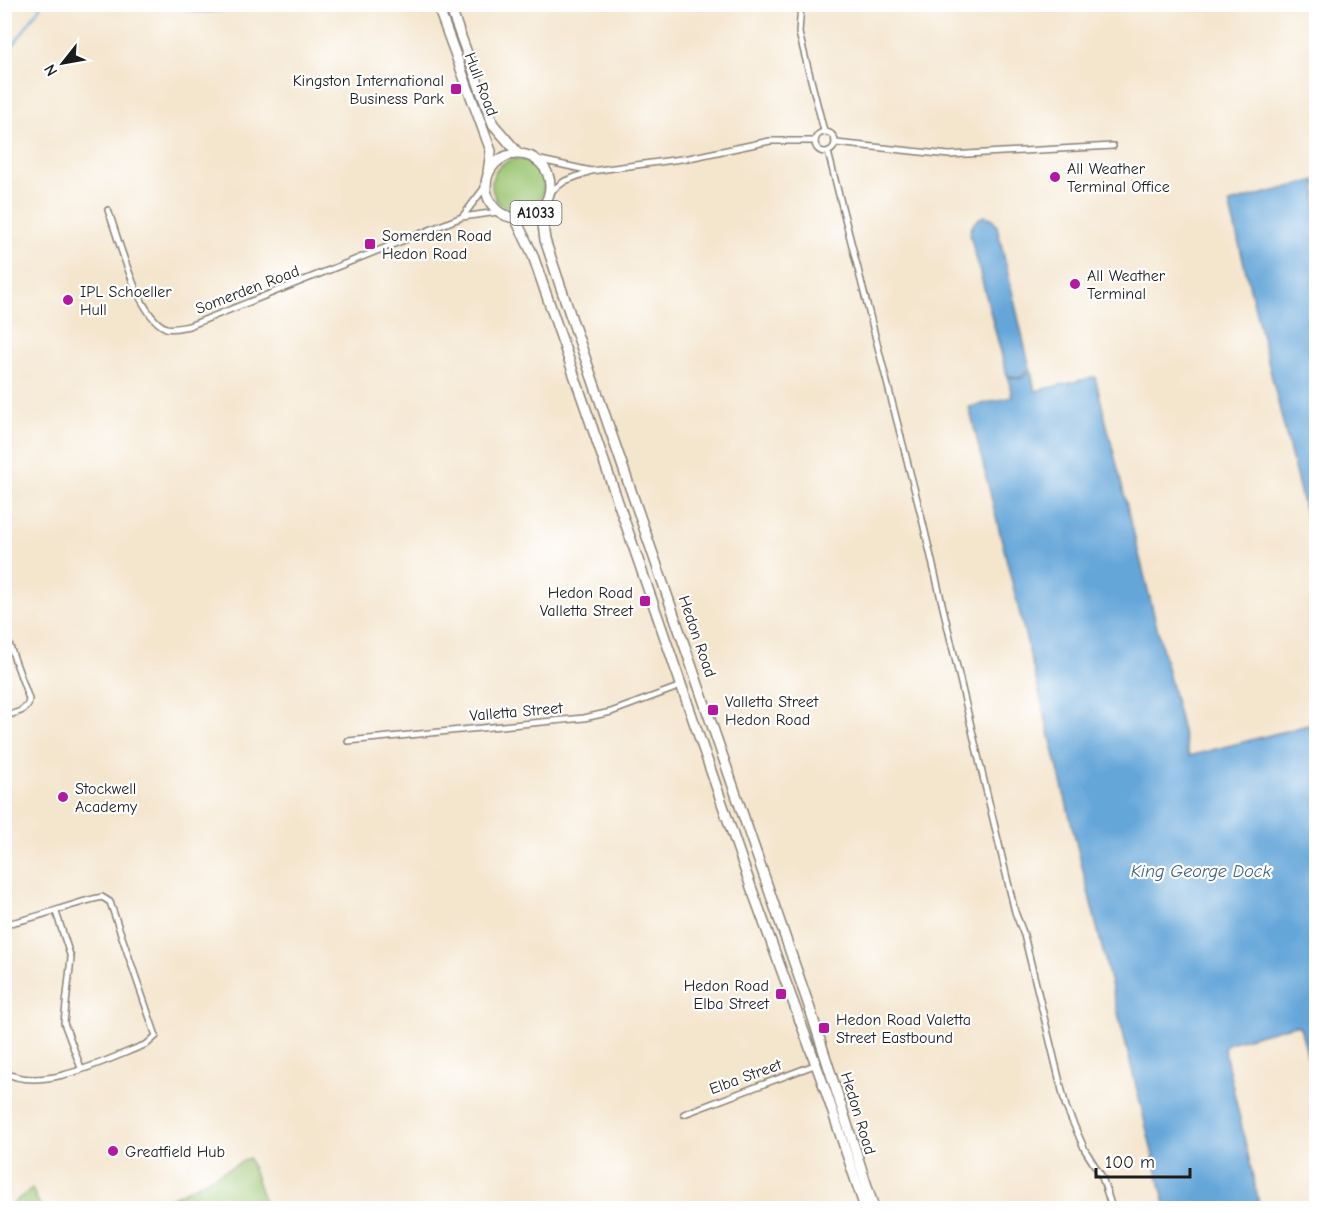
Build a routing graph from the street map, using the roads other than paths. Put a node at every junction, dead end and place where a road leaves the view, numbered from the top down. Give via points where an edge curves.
1 (437, 4) edge
2 (449, 4) edge
3 (801, 4) edge
4 (824, 131) junction
5 (815, 141) junction
6 (836, 143) junction
7 (1113, 146) dead end
8 (828, 152) junction
9 (518, 153) junction
10 (536, 159) junction
11 (591, 171) junction
12 (488, 174) junction
13 (485, 188) junction
14 (550, 192) junction
15 (541, 209) junction
16 (108, 210) dead end
17 (498, 212) junction
18 (462, 217) junction
19 (515, 218) junction
20 (4, 630) edge
21 (681, 686) junction
22 (4, 717) edge
23 (348, 741) dead end
24 (56, 912) junction
25 (4, 924) edge
26 (817, 1064) junction
27 (81, 1068) junction
28 (4, 1072) edge
29 (684, 1114) dead end
30 (865, 1209) edge
31 (874, 1209) edge
32 (1112, 1209) edge

1 - 12 highway, Hull Road via 491,150
2 - 9 highway, Hull Road via 493,124
3 - 4 street via 799,33
4 - 5 street
4 - 6 street via 832,134
5 - 8 street via 819,150
5 - 11 street via 770,141 689,158
6 - 7 street via 949,155
6 - 8 street
8 - 32 street via 1066,1107 1102,1177
9 - 10 highway
9 - 12 highway via 500,159
10 - 11 street
10 - 14 highway, A1033 via 548,174
11 - 14 street
12 - 13 highway
13 - 17 highway, A1033
13 - 18 street, Somerden Road
14 - 15 highway, A1033
15 - 19 highway, A1033
15 - 31 highway, Hedon Road / A1033 via 545,240 809,1006
16 - 18 street, Somerden Road via 145,307 155,322 169,329 189,326
17 - 18 street, Somerden Road
17 - 19 highway, A1033
19 - 21 highway, Hedon Road / A1033 via 535,262
20 - 22 street via 29,699 21,711
21 - 23 street, Valletta Street via 584,718
21 - 26 highway, Hedon Road / A1033 via 753,895
24 - 25 street
24 - 27 street via 71,958 64,1023
24 - 27 street via 90,899 102,897 110,902 156,1036 147,1044
26 - 29 street, Elba Street
26 - 30 highway, Hedon Road / A1033
27 - 28 street via 32,1080

